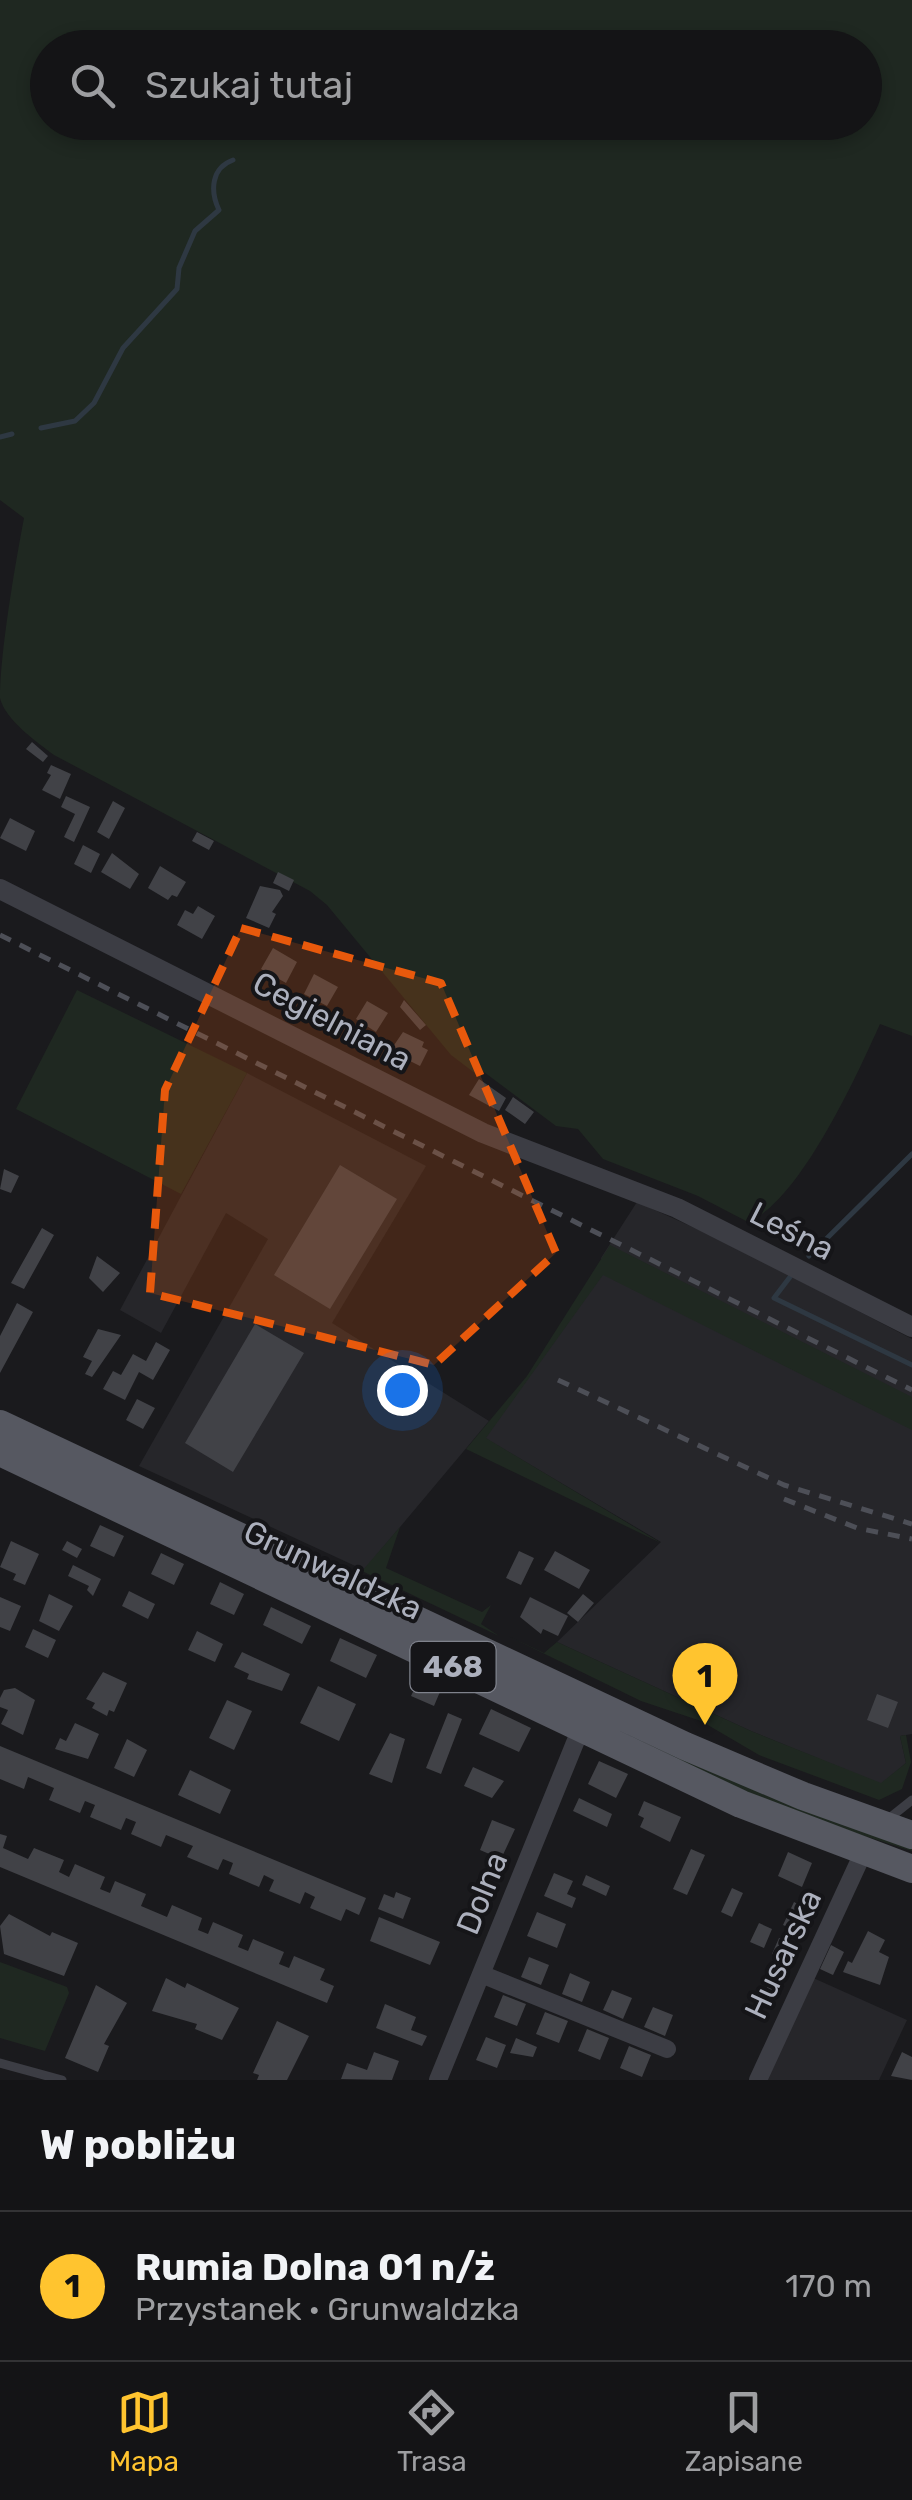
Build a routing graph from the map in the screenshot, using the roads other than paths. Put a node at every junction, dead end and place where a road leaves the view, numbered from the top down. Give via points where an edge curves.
1 (0, 888) edge
2 (642, 1193) joint
3 (912, 1328) edge
4 (0, 1424) edge
5 (0, 1452) edge
6 (581, 1728) junction
7 (912, 1800) edge
8 (882, 1825) junction
9 (912, 1835) edge
10 (862, 1852) junction
11 (912, 1869) edge
12 (482, 1974) junction
13 (667, 2049) dead end
14 (0, 2063) edge
15 (62, 2080) edge
16 (438, 2080) edge
17 (758, 2080) edge

1 - 2 street, Cegielniana via 483,1133
2 - 3 street, Leśna
4 - 8 main road, Grunwaldzka / 468 via 684,1746
5 - 6 main road, Grunwaldzka / 468
6 - 10 main road, Grunwaldzka / 468
6 - 12 street, Dolna
7 - 8 lane
8 - 9 main road, Grunwaldzka / 468
10 - 11 main road, Grunwaldzka / 468
10 - 17 street, Husarska
12 - 13 street
12 - 16 street, Dolna
14 - 15 lane

